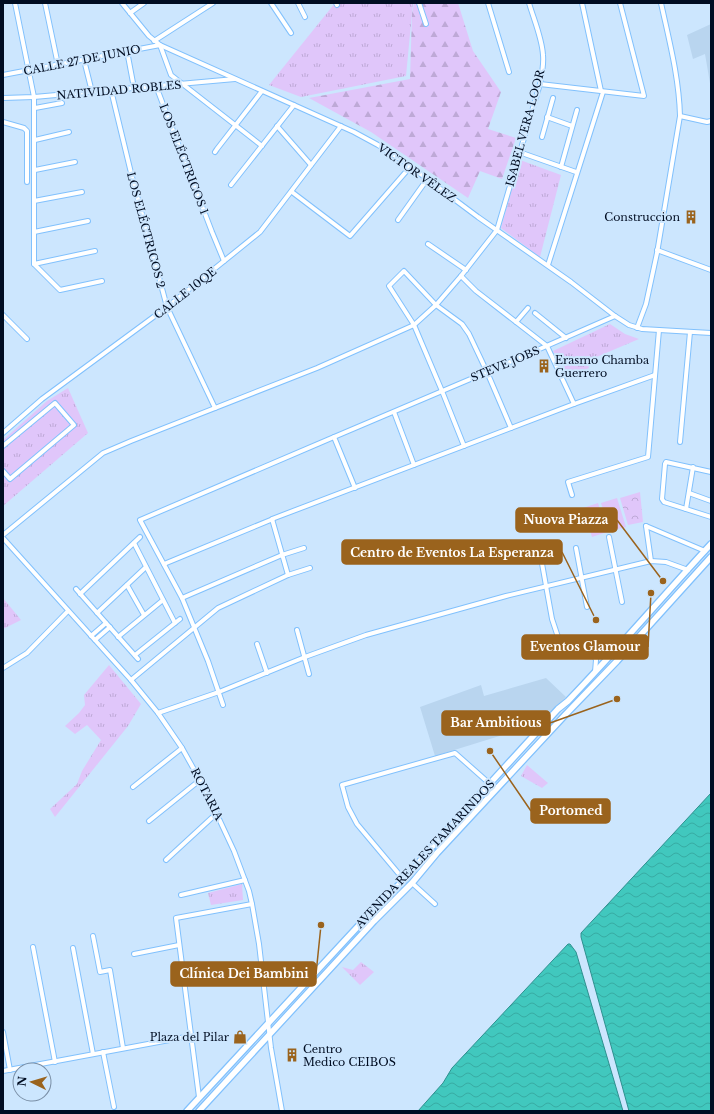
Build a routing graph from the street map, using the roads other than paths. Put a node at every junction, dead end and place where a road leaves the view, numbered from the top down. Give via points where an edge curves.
1 (15, 3) edge
2 (45, 3) edge
3 (122, 3) edge
4 (144, 3) edge
5 (213, 3) edge
6 (271, 3) edge
7 (298, 3) edge
8 (419, 3) edge
9 (488, 3) edge
10 (529, 3) edge
11 (582, 3) edge
12 (620, 3) edge
13 (661, 3) edge
14 (130, 13) junction
15 (305, 16) dead end
16 (426, 24) dead end
17 (291, 33) dead end
18 (154, 41) junction
19 (160, 45) junction
20 (127, 51) junction
21 (84, 60) junction
22 (58, 65) junction
23 (29, 71) junction
24 (509, 72) dead end
25 (3, 75) edge
26 (236, 79) junction
27 (182, 84) junction
28 (540, 84) junction
29 (156, 86) junction
30 (134, 88) junction
31 (111, 90) junction
32 (262, 91) junction
33 (92, 92) junction
34 (602, 92) junction
35 (3, 98) edge
36 (34, 98) junction
37 (552, 98) dead end
38 (62, 103) dead end
39 (294, 105) junction
40 (35, 108) junction
41 (577, 110) dead end
42 (680, 116) junction
43 (547, 117) junction
44 (3, 122) edge
45 (711, 122) edge
46 (236, 125) junction
47 (277, 126) junction
48 (341, 126) junction
49 (572, 126) junction
50 (69, 132) dead end
51 (542, 137) dead end
52 (35, 140) junction
53 (262, 146) junction
54 (215, 152) dead end
55 (519, 152) junction
56 (75, 162) dead end
57 (311, 165) junction
58 (411, 166) junction
59 (561, 167) junction
60 (34, 170) junction
61 (576, 172) junction
62 (428, 178) junction
63 (26, 182) dead end
64 (231, 185) dead end
65 (82, 192) dead end
66 (292, 192) junction
67 (34, 201) junction
68 (398, 220) dead end
69 (88, 221) dead end
70 (497, 230) junction
71 (34, 232) junction
72 (428, 244) dead end
73 (657, 250) junction
74 (95, 251) dead end
75 (224, 262) junction
76 (34, 264) junction
77 (548, 265) junction
78 (466, 270) junction
79 (711, 270) edge
80 (461, 276) junction
81 (102, 281) dead end
82 (436, 304) junction
83 (167, 307) junction
84 (528, 308) dead end
85 (535, 313) dead end
86 (3, 315) edge
87 (615, 316) junction
88 (516, 322) junction
89 (414, 325) junction
90 (637, 328) junction
91 (659, 330) junction
92 (690, 332) junction
93 (711, 333) edge
94 (566, 338) junction
95 (28, 340) dead end
96 (547, 346) junction
97 (487, 372) junction
98 (655, 375) junction
99 (442, 391) junction
100 (574, 404) junction
101 (215, 408) junction
102 (394, 412) junction
103 (511, 428) junction
104 (3, 432) edge
105 (334, 437) junction
106 (680, 442) dead end
107 (3, 446) edge
108 (464, 446) junction
109 (414, 465) junction
110 (693, 467) junction
111 (3, 471) edge
112 (711, 472) edge
113 (354, 488) junction
114 (689, 493) junction
115 (572, 495) dead end
116 (711, 501) edge
117 (686, 509) junction
118 (711, 517) edge
119 (272, 519) junction
120 (3, 535) edge
121 (609, 536) dead end
122 (140, 537) dead end
123 (3, 538) edge
124 (134, 543) junction
125 (711, 544) edge
126 (304, 548) dead end
127 (576, 548) dead end
128 (705, 551) junction
129 (282, 555) junction
130 (711, 557) edge
131 (541, 558) dead end
132 (652, 562) junction
133 (164, 564) junction
134 (146, 567) junction
135 (310, 568) dead end
136 (616, 570) junction
137 (688, 570) junction
138 (288, 575) junction
139 (582, 578) junction
140 (127, 585) junction
141 (546, 587) junction
142 (76, 589) dead end
143 (80, 594) junction
144 (182, 598) junction
145 (163, 600) junction
146 (622, 602) dead end
147 (588, 607) dead end
148 (68, 611) junction
149 (97, 613) junction
150 (144, 615) junction
151 (180, 619) dead end
152 (106, 623) junction
153 (175, 623) junction
154 (110, 627) junction
155 (194, 628) junction
156 (297, 630) dead end
157 (91, 636) junction
158 (118, 636) junction
159 (627, 638) junction
160 (95, 640) junction
161 (257, 644) dead end
162 (591, 649) junction
163 (135, 655) junction
164 (611, 656) junction
165 (305, 658) junction
166 (138, 659) dead end
167 (617, 661) junction
168 (3, 668) edge
169 (267, 673) junction
170 (595, 673) junction
171 (309, 674) dead end
172 (131, 680) junction
173 (219, 692) junction
174 (223, 705) dead end
175 (158, 713) junction
176 (182, 748) junction
177 (501, 771) junction
178 (508, 777) junction
179 (200, 780) junction
180 (490, 784) junction
181 (133, 787) dead end
182 (217, 813) junction
183 (149, 821) dead end
184 (166, 860) dead end
185 (245, 880) junction
186 (404, 880) junction
187 (412, 883) junction
188 (181, 895) dead end
189 (252, 904) junction
190 (435, 904) dead end
191 (368, 915) junction
192 (374, 921) junction
193 (93, 936) dead end
194 (179, 945) junction
195 (33, 947) dead end
196 (73, 948) dead end
197 (134, 954) dead end
198 (268, 1024) junction
199 (3, 1032) edge
200 (191, 1036) junction
201 (269, 1036) junction
202 (123, 1048) junction
203 (103, 1052) junction
204 (93, 1054) junction
205 (55, 1062) junction
206 (10, 1070) junction
207 (3, 1071) edge
208 (199, 1097) junction
209 (114, 1107) dead end
210 (187, 1111) edge
211 (199, 1111) edge
212 (282, 1111) edge

1 - 23 street
2 - 22 street
3 - 14 street, VICTOR VÉLEZ
4 - 14 street
5 - 18 street
6 - 17 street
7 - 15 street
8 - 16 street
9 - 24 street
10 - 28 street, ISABEL VERA LOOR via 542,47
11 - 34 street
12 - 34 street via 644,96
13 - 42 street via 675,70
14 - 18 street, VICTOR VÉLEZ
18 - 19 street, VICTOR VÉLEZ
19 - 20 street, CALLE 27 DE JUNIO
19 - 26 street, VICTOR VÉLEZ
19 - 27 street via 171,75
20 - 21 street, CALLE 27 DE JUNIO
20 - 30 street
21 - 22 street, CALLE 27 DE JUNIO
21 - 33 street
22 - 23 street, CALLE 27 DE JUNIO
23 - 25 street, CALLE 27 DE JUNIO
23 - 36 street
26 - 27 street, NATIVIDAD ROBLES
26 - 32 street, VICTOR VÉLEZ
27 - 29 street, NATIVIDAD ROBLES
27 - 46 street
28 - 34 street
28 - 55 street, ISABEL VERA LOOR
29 - 30 street, NATIVIDAD ROBLES
29 - 75 street, LOS ELÉCTRICOS 1
30 - 31 street, NATIVIDAD ROBLES
31 - 33 street, NATIVIDAD ROBLES
31 - 83 street, LOS ELÉCTRICOS 2
32 - 39 street, VICTOR VÉLEZ
32 - 46 street
33 - 36 street, NATIVIDAD ROBLES
34 - 61 street
35 - 36 street, NATIVIDAD ROBLES
36 - 40 street
37 - 43 street
38 - 40 street
39 - 47 street
39 - 48 street, VICTOR VÉLEZ
40 - 52 street
41 - 49 street
42 - 45 street
42 - 73 street
43 - 49 street
43 - 51 street
44 - 63 street via 27,131
46 - 53 street
46 - 54 street
47 - 53 street
47 - 57 street
48 - 57 street, CALLE 10QE
48 - 58 street, VICTOR VÉLEZ
49 - 59 street
50 - 52 street
52 - 60 street
53 - 64 street
55 - 59 street
55 - 70 street, ISABEL VERA LOOR
56 - 60 street
57 - 66 street, CALLE 10QE
58 - 62 street, VICTOR VÉLEZ
58 - 66 street via 350,236
59 - 61 street
60 - 67 street
61 - 77 street
62 - 68 street
62 - 70 street, VICTOR VÉLEZ
65 - 67 street
66 - 75 street, CALLE 10QE via 260,232
67 - 71 street
69 - 71 street
70 - 77 street, VICTOR VÉLEZ
70 - 78 street
71 - 76 street
72 - 78 street
73 - 79 street
73 - 90 street via 646,304
74 - 76 street
75 - 83 street, CALLE 10QE
76 - 81 street via 60,290
77 - 87 street, VICTOR VÉLEZ
78 - 80 street
80 - 82 street
80 - 88 street
82 - 89 street
82 - 89 street via 404,271 389,286
82 - 97 street via 462,324
83 - 101 street, LOS ELÉCTRICOS 2
83 - 104 street, CALLE 10QE via 42,399
84 - 88 street
85 - 94 street
86 - 95 street
87 - 90 street, VICTOR VÉLEZ
87 - 94 street, STEVE JOBS
88 - 96 street
89 - 99 street
89 - 101 street via 317,368
90 - 91 street, VICTOR VÉLEZ
91 - 92 street, VICTOR VÉLEZ
91 - 98 street
92 - 93 street, VICTOR VÉLEZ
92 - 106 street
94 - 96 street, STEVE JOBS
96 - 97 street, STEVE JOBS
96 - 100 street
97 - 99 street, STEVE JOBS
97 - 103 street
98 - 100 street
98 - 115 street via 648,457 568,482
99 - 102 street, STEVE JOBS
99 - 108 street
100 - 103 street
101 - 120 street via 103,453
102 - 105 street, STEVE JOBS
102 - 109 street
103 - 108 street
105 - 113 street
105 - 133 street, STEVE JOBS via 140,520
107 - 111 street via 55,402 74,425 10,479
108 - 109 street
109 - 113 street
110 - 112 street
110 - 114 street
110 - 117 street via 668,461 665,464 663,501
113 - 119 street
114 - 116 street
114 - 117 street
117 - 118 street
119 - 129 street
119 - 133 street
121 - 136 street
122 - 124 street
123 - 148 street, ROTARIA
124 - 134 street
124 - 143 street
125 - 128 main road, AVENIDA REALES TAMARINDOS
126 - 129 street
127 - 139 street
128 - 132 street via 646,526
128 - 137 main road, AVENIDA REALES TAMARINDOS
129 - 138 street
129 - 144 street
130 - 167 main road, AVENIDA REALES TAMARINDOS
131 - 141 street
132 - 136 street
132 - 137 street via 666,562
133 - 144 street
134 - 140 street
134 - 145 street
135 - 138 street
136 - 139 street
136 - 146 street
137 - 159 main road, AVENIDA REALES TAMARINDOS
138 - 155 street via 222,606
139 - 141 street
139 - 147 street
140 - 149 street
140 - 150 street
141 - 162 street via 560,643 574,643
141 - 165 street via 372,633
142 - 143 street
143 - 149 street
144 - 155 street
145 - 150 street
145 - 153 street
148 - 157 street, ROTARIA
148 - 168 street via 27,653
149 - 152 street
150 - 158 street
151 - 153 street
152 - 154 street
152 - 157 street
153 - 163 street
154 - 158 street
154 - 160 street
155 - 172 street
155 - 173 street
156 - 165 street
157 - 160 street, ROTARIA
158 - 163 street
159 - 162 street
159 - 164 main road, AVENIDA REALES TAMARINDOS
160 - 172 street, ROTARIA
161 - 169 street
162 - 170 street via 596,660
163 - 166 street
164 - 167 street
164 - 170 main road, AVENIDA REALES TAMARINDOS
165 - 169 street
165 - 171 street
167 - 178 main road, AVENIDA REALES TAMARINDOS
169 - 173 street
170 - 177 main road, AVENIDA REALES TAMARINDOS
172 - 175 street, ROTARIA
173 - 174 street
173 - 175 street
175 - 176 street, ROTARIA
176 - 179 street, ROTARIA
176 - 181 street
177 - 178 main road
177 - 180 main road, AVENIDA REALES TAMARINDOS
178 - 187 main road, AVENIDA REALES TAMARINDOS
179 - 182 street, ROTARIA
179 - 183 street
180 - 186 main road, AVENIDA REALES TAMARINDOS
180 - 186 street via 455,753 342,785 356,824
182 - 184 street
182 - 185 street, ROTARIA
185 - 188 street
185 - 189 street, ROTARIA
186 - 191 main road, AVENIDA REALES TAMARINDOS
187 - 190 street
187 - 192 main road, AVENIDA REALES TAMARINDOS
189 - 194 street via 176,918
189 - 198 street, ROTARIA
191 - 192 main road
191 - 198 main road, AVENIDA REALES TAMARINDOS
192 - 201 main road, AVENIDA REALES TAMARINDOS
193 - 202 street via 100,972 110,970
194 - 197 street
194 - 200 street
195 - 205 street
196 - 204 street
198 - 201 street, ROTARIA
198 - 208 main road, AVENIDA REALES TAMARINDOS
199 - 206 street
200 - 202 street
200 - 208 street
201 - 211 main road, AVENIDA REALES TAMARINDOS
201 - 212 street, ROTARIA
202 - 203 street
203 - 204 street
203 - 209 street
204 - 205 street
205 - 206 street
206 - 207 street
208 - 210 main road, AVENIDA REALES TAMARINDOS

